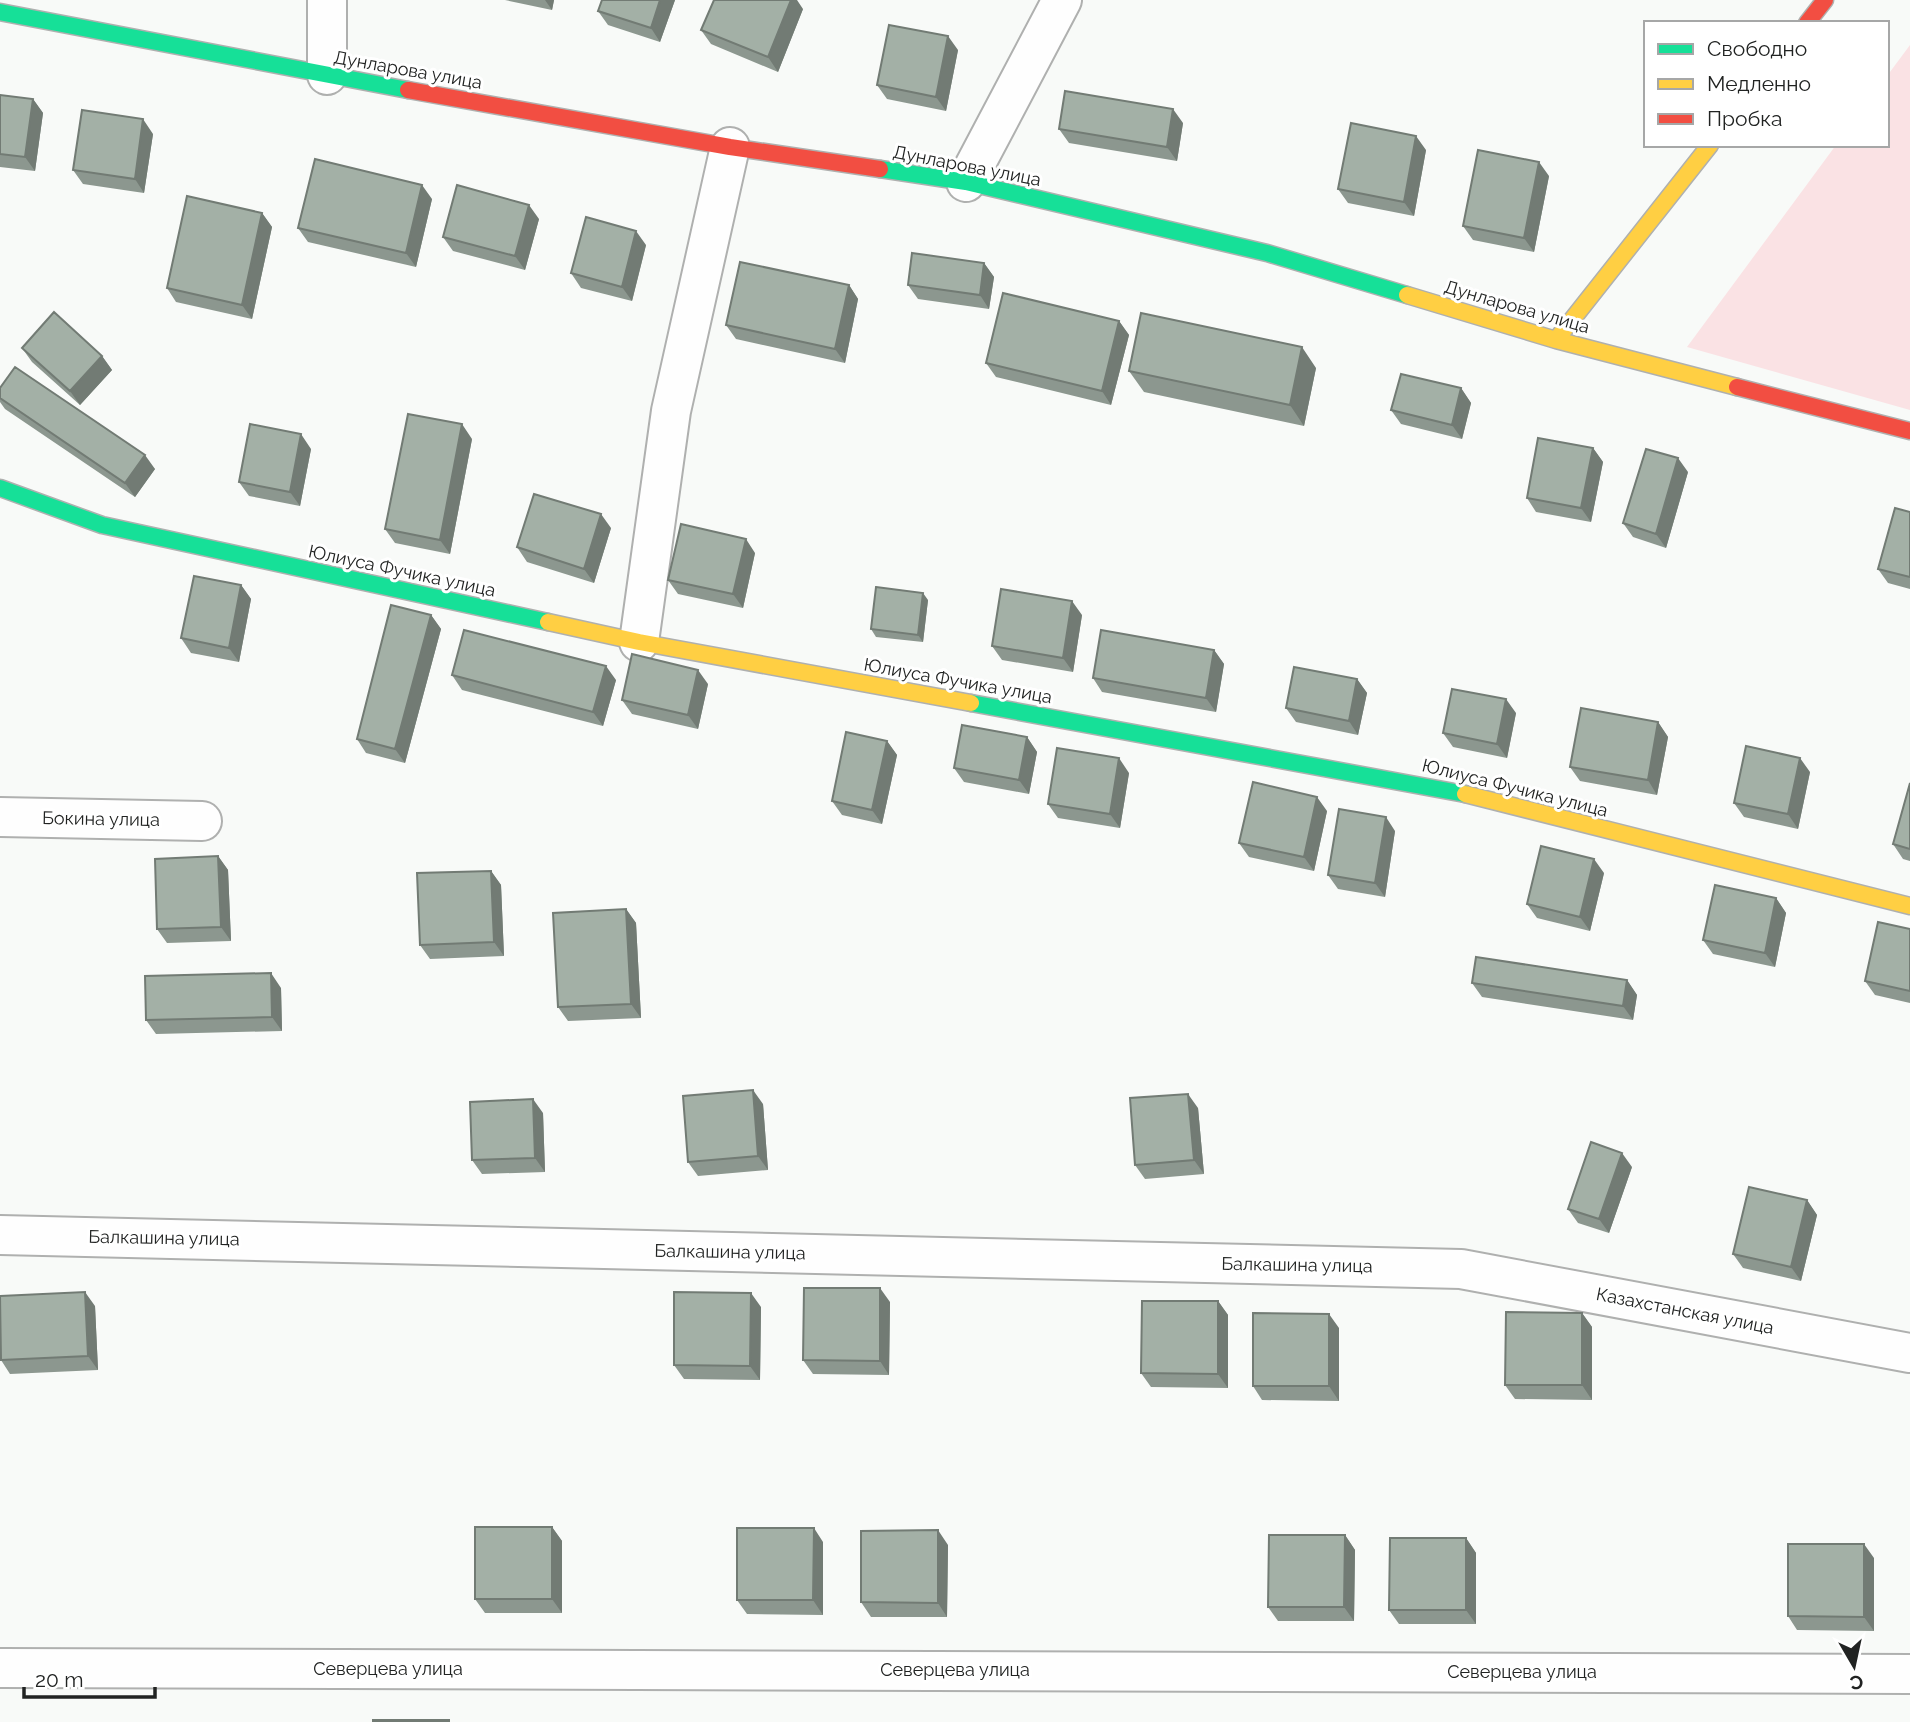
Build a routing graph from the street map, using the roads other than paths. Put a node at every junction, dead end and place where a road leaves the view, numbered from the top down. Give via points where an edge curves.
1 (327, 0) edge
2 (1062, 0) edge
3 (1825, 0) edge
4 (0, 12) edge
5 (1809, 21) edge
6 (327, 75) junction
7 (730, 147) junction
8 (1708, 147) edge
9 (966, 182) junction
10 (1556, 340) junction
11 (1910, 430) edge
12 (0, 488) edge
13 (639, 642) junction
14 (0, 817) edge
15 (202, 821) dead end
16 (1910, 906) edge
17 (0, 1235) edge
18 (1461, 1269) joint
19 (1910, 1353) edge
20 (0, 1668) edge
21 (1910, 1674) edge

1 - 6 street
2 - 9 street
3 - 5 street
4 - 6 street, Дунларова улица
6 - 7 street, Дунларова улица
7 - 9 street, Дунларова улица
7 - 13 street via 671,411
8 - 10 street
9 - 10 street, Дунларова улица via 1267,253
10 - 11 street, Дунларова улица
12 - 13 street, Юлиуса Фучика улица via 102,525
13 - 16 street, Юлиуса Фучика улица via 1440,788
14 - 15 street, Бокина улица
17 - 18 street, Балкашина улица
18 - 19 street, Казахстанская улица
20 - 21 street, Северцева улица

